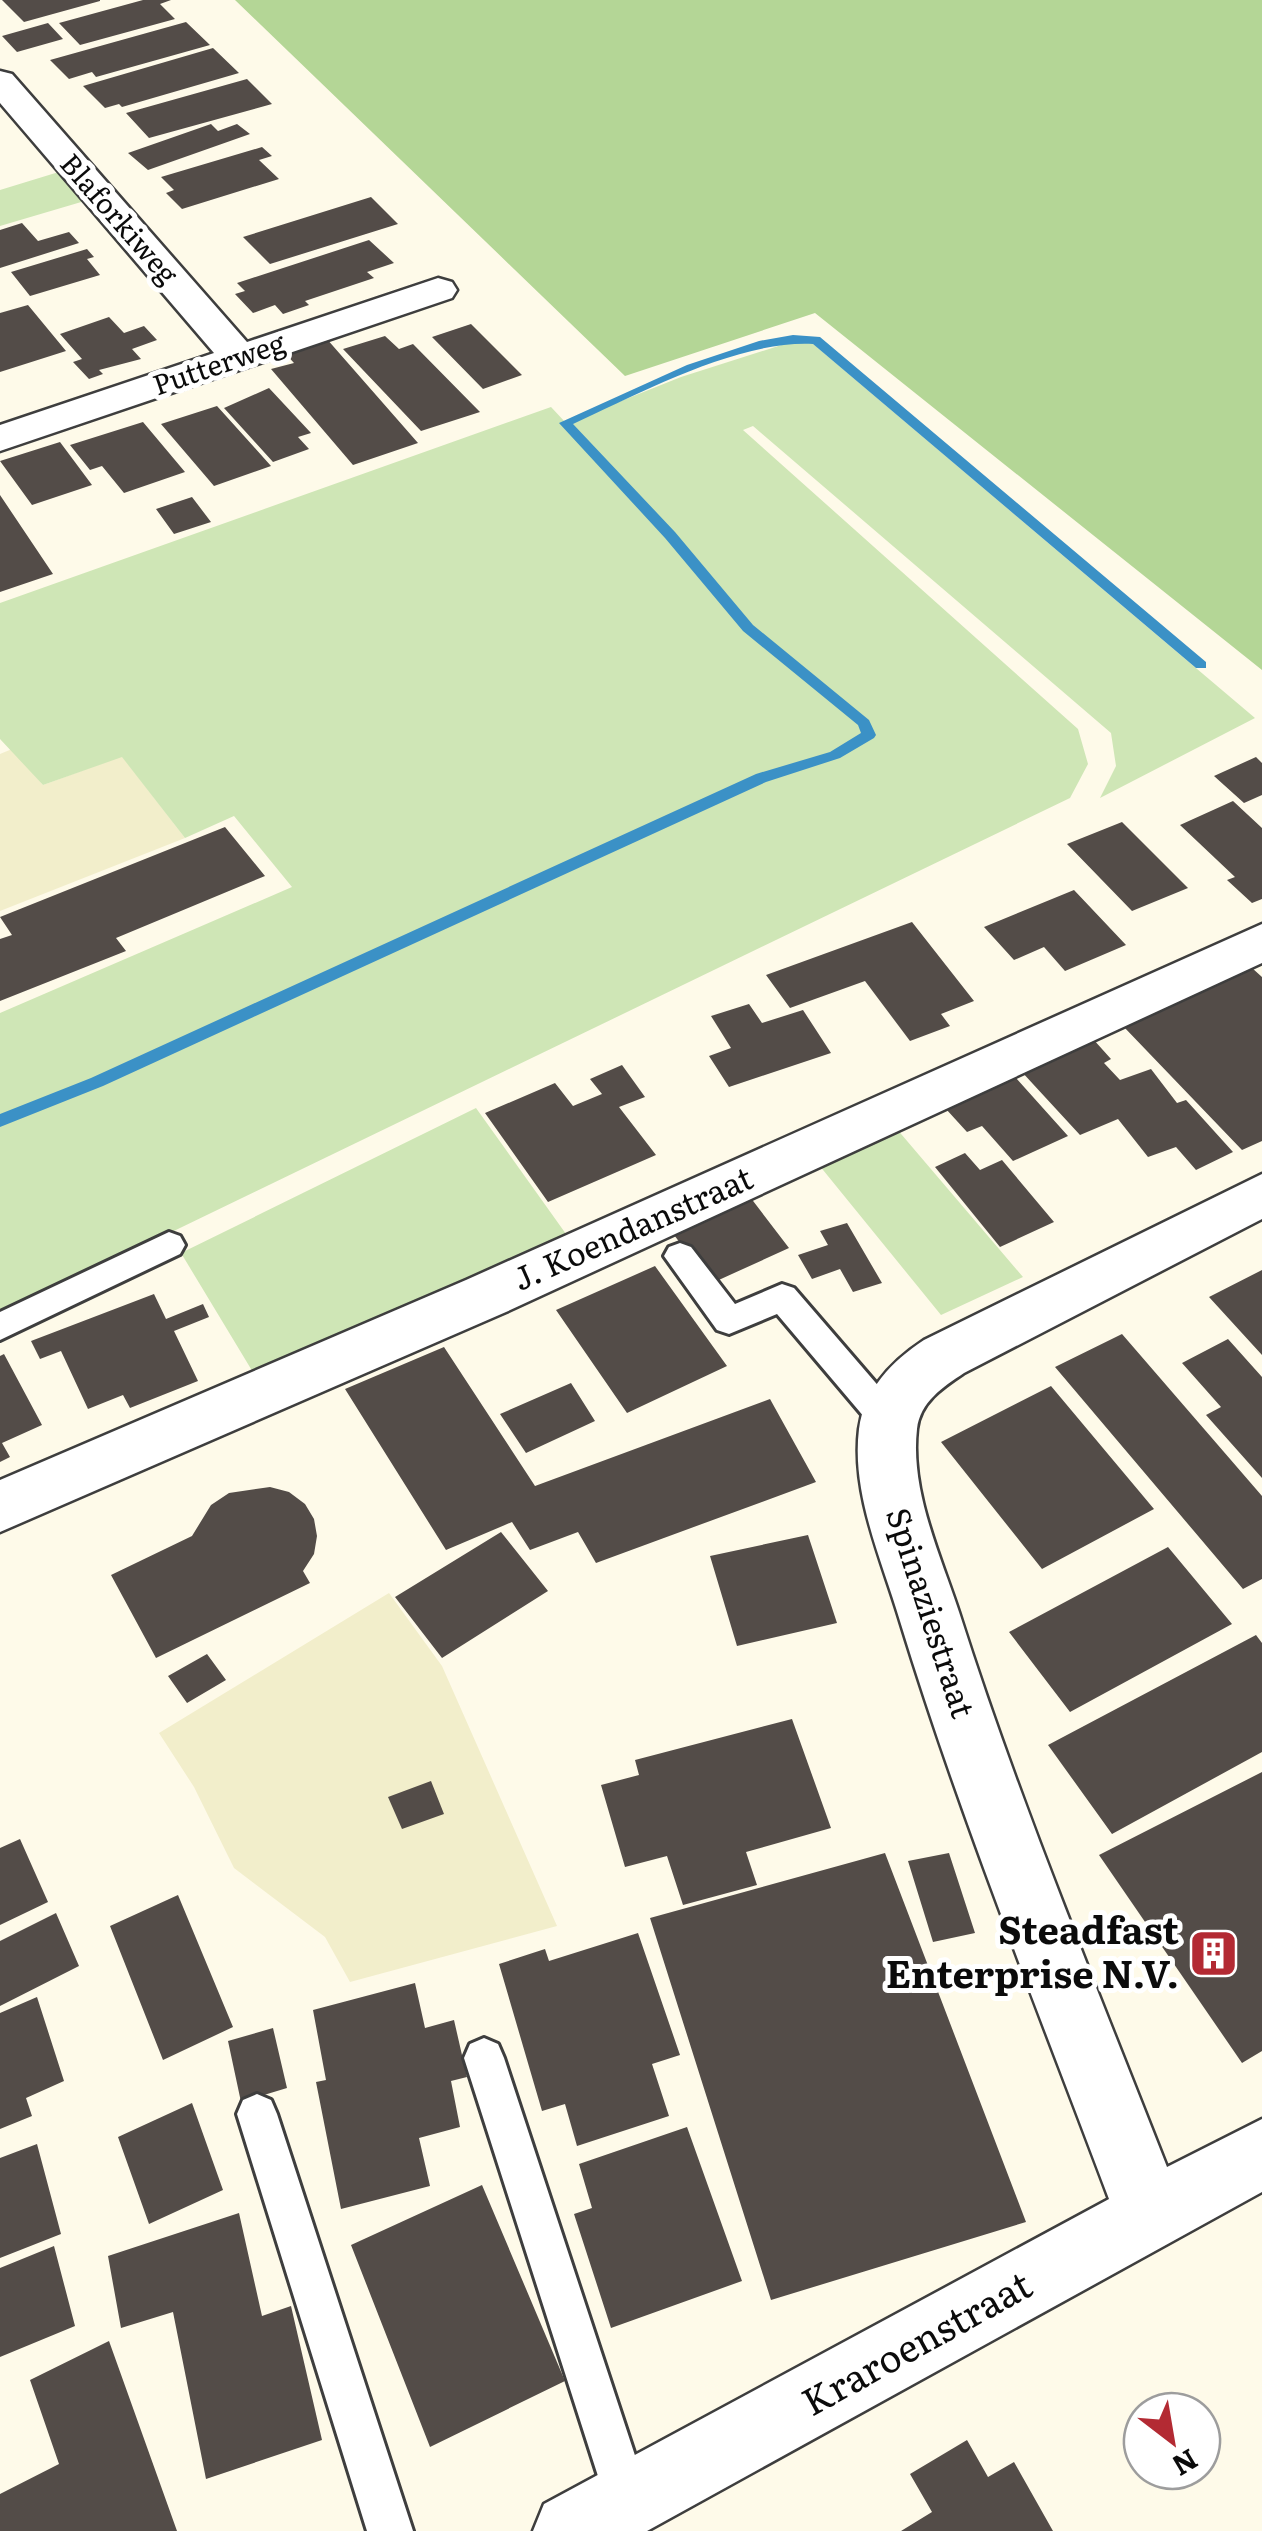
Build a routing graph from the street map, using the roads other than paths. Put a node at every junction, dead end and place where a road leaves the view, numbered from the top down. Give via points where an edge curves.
1 (0, 81) edge
2 (438, 290) dead end
3 (239, 357) junction
4 (0, 439) edge
5 (1262, 942) edge
6 (1262, 1195) edge
7 (169, 1245) dead end
8 (680, 1256) dead end
9 (0, 1326) edge
10 (888, 1421) junction
11 (0, 1508) edge
12 (484, 2058) dead end
13 (258, 2114) dead end
14 (1262, 2154) edge
15 (1151, 2216) junction
16 (600, 2516) edge
17 (390, 2531) edge

1 - 3 street, Blaforkiweg
2 - 3 street, Putterweg
3 - 4 street, Putterweg
5 - 11 street, J. Koendanstraat via 486,1296
6 - 10 street via 928,1365 901,1393
7 - 9 lane
8 - 10 lane via 729,1321 782,1297
10 - 15 street, Spinaziestraat via 886,1469 947,1676
12 - 16 lane
13 - 17 lane
14 - 15 street, Kraroenstraat
15 - 16 street, Kraroenstraat

